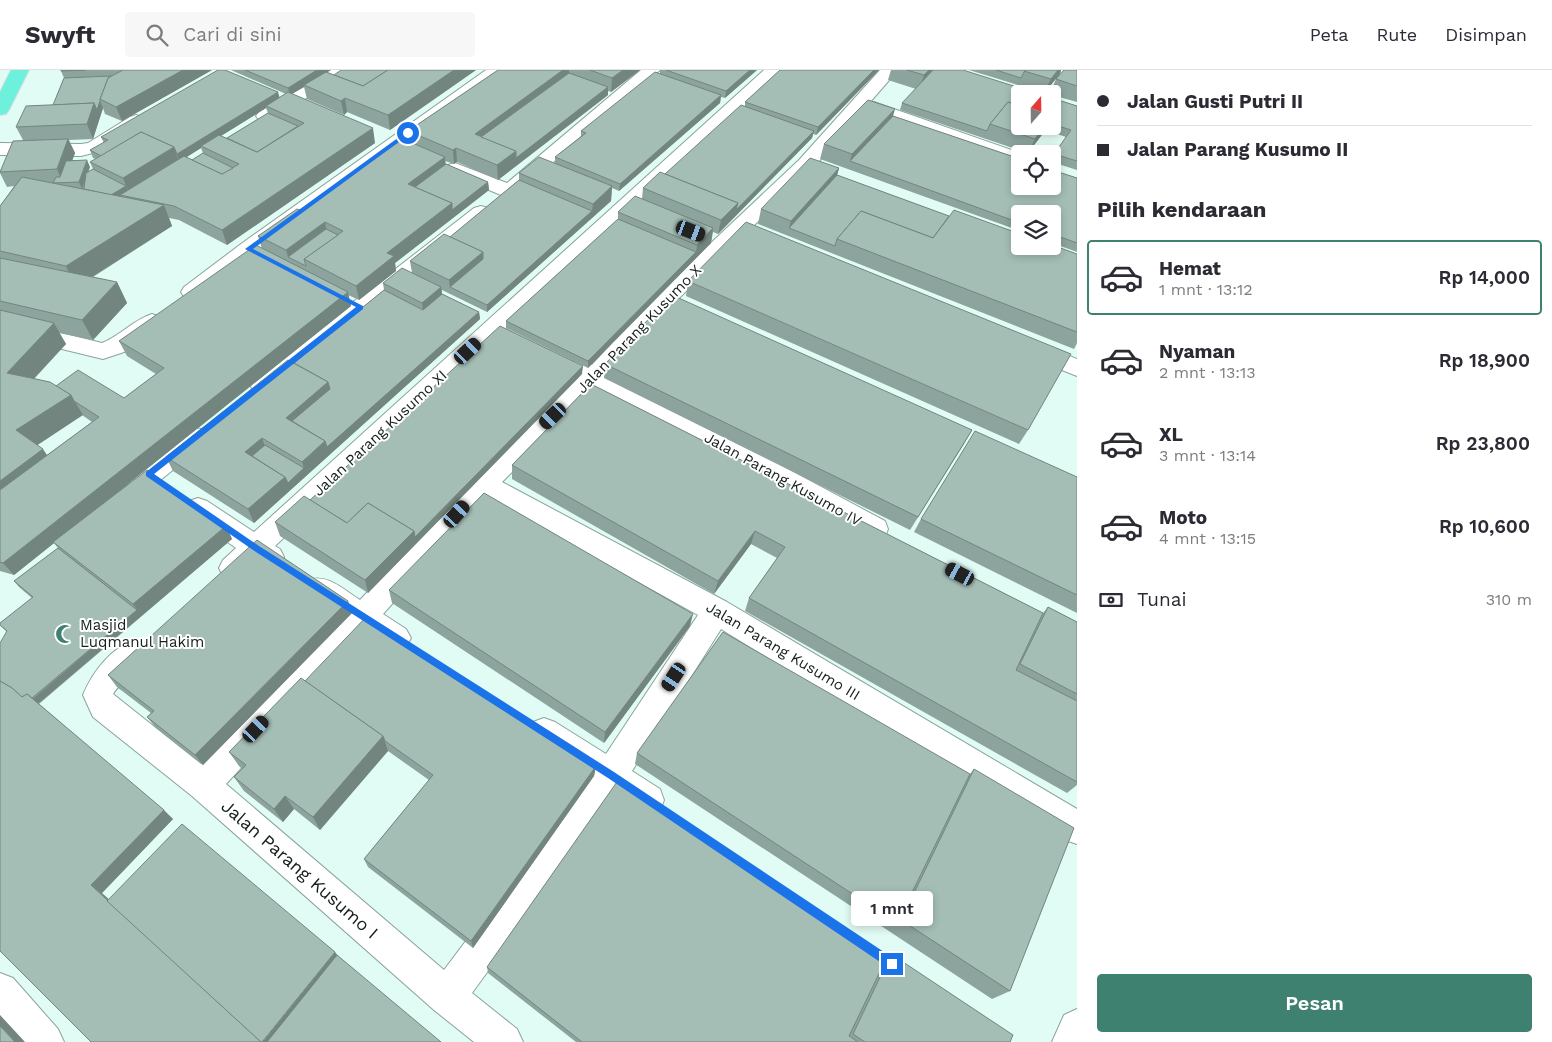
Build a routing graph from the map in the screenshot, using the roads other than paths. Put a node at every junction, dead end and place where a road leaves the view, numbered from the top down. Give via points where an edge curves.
1 (20, 70) edge
2 (339, 70) edge
3 (497, 70) edge
4 (651, 70) edge
5 (774, 70) edge
6 (889, 70) edge
7 (270, 94) edge
8 (288, 101) junction
9 (861, 104) junction
10 (306, 108) edge
11 (0, 110) edge
12 (154, 110) edge
13 (248, 127) edge
14 (0, 149) edge
15 (1011, 156) edge
16 (437, 162) edge
17 (508, 191) junction
18 (496, 325) junction
19 (0, 326) edge
20 (521, 338) edge
21 (1013, 341) edge
22 (562, 359) edge
23 (1077, 368) edge
24 (595, 376) junction
25 (247, 397) edge
26 (209, 427) edge
27 (148, 474) junction
28 (484, 484) junction
29 (110, 507) edge
30 (895, 540) edge
31 (256, 548) junction
32 (219, 580) edge
33 (717, 611) junction
34 (362, 616) junction
35 (152, 638) edge
36 (420, 654) edge
37 (520, 717) edge
38 (611, 775) junction
39 (203, 785) junction
40 (669, 814) edge
41 (1077, 828) edge
42 (0, 991) edge
43 (447, 997) junction
44 (1077, 1028) edge
45 (46, 1042) edge
46 (504, 1042) edge
47 (1071, 1042) edge

1 - 11 main road
2 - 8 street
3 - 19 street via 393,144 257,254 122,344 102,351
4 - 17 street via 542,172
5 - 18 street, Jalan Parang Kusumo XI
6 - 9 street, Jalan Parang Kusumo X
7 - 8 street
8 - 10 street
8 - 13 street
9 - 15 street
9 - 24 street, Jalan Parang Kusumo X via 816,168 730,236 677,300
12 - 14 street via 94,147 81,150
16 - 17 street
17 - 25 street via 352,303
18 - 20 street
18 - 31 street, Jalan Parang Kusumo XI
21 - 23 street
22 - 24 street, Jalan Parang Kusumo IV
24 - 28 street, Jalan Parang Kusumo X
24 - 30 street, Jalan Parang Kusumo IV
26 - 27 street
27 - 29 street
27 - 31 street
28 - 33 street, Jalan Parang Kusumo III
28 - 34 street, Jalan Parang Kusumo X
31 - 32 street, Jalan Parang Kusumo XI
31 - 34 street
33 - 38 street
33 - 41 street, Jalan Parang Kusumo III
34 - 36 street
34 - 39 street, Jalan Parang Kusumo X
35 - 39 street, Jalan Parang Kusumo I via 108,677 98,695 104,707
37 - 38 street
38 - 40 street
38 - 43 street
39 - 43 street, Jalan Parang Kusumo I
42 - 45 street
43 - 46 street, Jalan Parang Kusumo I
44 - 47 street

